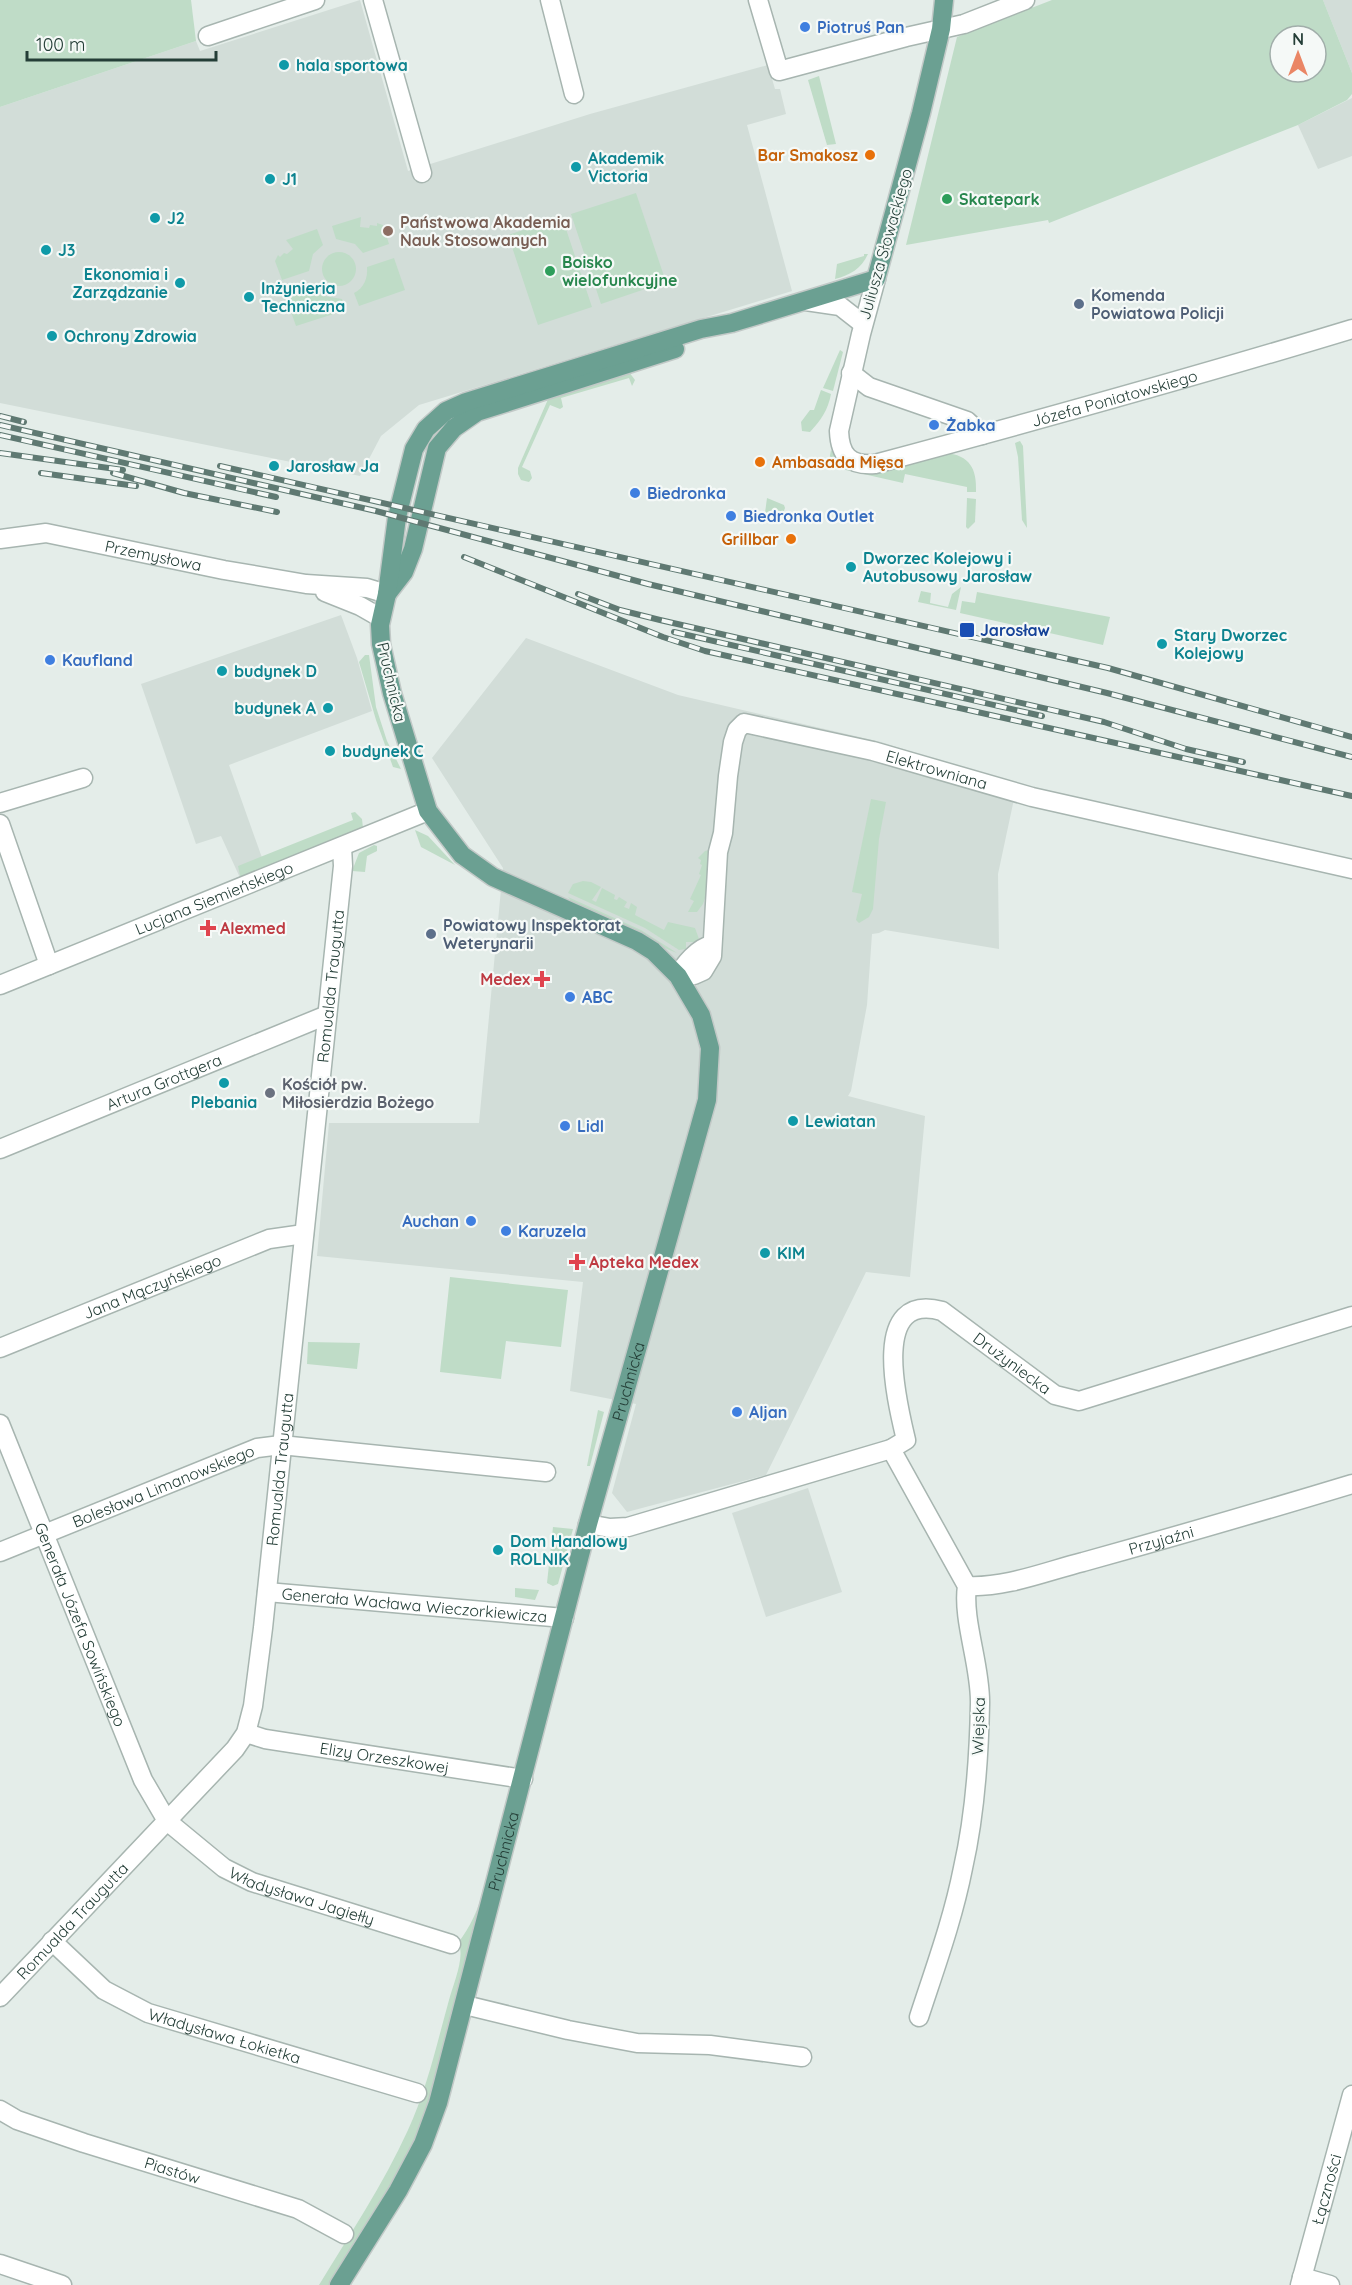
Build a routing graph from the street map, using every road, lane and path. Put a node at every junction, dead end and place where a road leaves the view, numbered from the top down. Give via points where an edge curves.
1 (315, 0) edge
2 (373, 0) edge
3 (550, 0) edge
4 (758, 0) edge
5 (944, 0) edge
6 (1025, 0) edge
7 (941, 28) junction
8 (208, 36) dead end
9 (574, 94) dead end
10 (422, 173) dead end
11 (876, 279) junction
12 (806, 301) junction
13 (863, 324) junction
14 (1352, 329) edge
15 (851, 373) junction
16 (982, 435) junction
17 (875, 464) joint
18 (0, 539) edge
19 (306, 584) junction
20 (387, 594) junction
21 (381, 618) junction
22 (83, 778) dead end
23 (0, 803) edge
24 (428, 811) junction
25 (0, 824) edge
26 (342, 847) junction
27 (1352, 869) edge
28 (49, 965) junction
29 (678, 976) junction
30 (0, 984) edge
31 (327, 1016) junction
32 (0, 1149) edge
33 (304, 1234) junction
34 (1352, 1316) edge
35 (0, 1348) edge
36 (0, 1424) edge
37 (898, 1444) junction
38 (281, 1445) junction
39 (546, 1472) dead end
40 (1352, 1484) edge
41 (588, 1524) junction
42 (44, 1534) junction
43 (0, 1552) edge
44 (967, 1586) junction
45 (267, 1592) junction
46 (564, 1618) junction
47 (246, 1733) junction
48 (523, 1779) junction
49 (167, 1821) junction
50 (52, 1941) junction
51 (451, 1944) dead end
52 (0, 1997) edge
53 (465, 2005) junction
54 (919, 2017) dead end
55 (802, 2057) dead end
56 (417, 2093) dead end
57 (1352, 2095) edge
58 (0, 2110) edge
59 (344, 2234) dead end
60 (0, 2264) edge
61 (1301, 2281) edge
62 (54, 2284) edge
63 (339, 2285) edge
64 (1330, 2285) edge

1 - 8 street
2 - 10 street
3 - 9 street
4 - 7 street via 779,71
5 - 7 main road, Juliusza Słowackiego
6 - 7 street via 964,24
7 - 11 main road, Juliusza Słowackiego
11 - 12 main road, Pruchnicka
11 - 13 street, Juliusza Słowackiego
12 - 13 street, Pruchnicka via 840,306
12 - 20 main road, Pruchnicka via 491,393 446,411 426,429 414,449 397,517
13 - 15 street, Juliusza Słowackiego
14 - 16 street, Józefa Poniatowskiego
15 - 16 street via 869,387 968,422
15 - 17 street, Juliusza Słowackiego via 838,430 839,445 853,461
16 - 17 street, Józefa Poniatowskiego
18 - 19 street, Przemysłowa via 46,533
19 - 20 street via 367,588
19 - 21 street
20 - 21 main road, Pruchnicka
21 - 24 main road, Pruchnicka via 381,644 392,693
22 - 23 street
24 - 26 street, Lucjana Siemieńskiego
24 - 29 main road, Pruchnicka via 462,855 493,877 637,940
25 - 28 street
26 - 28 street, Lucjana Siemieńskiego
26 - 31 street, Romualda Traugutta
27 - 29 street, Elektrowniana via 1032,797 873,751 744,723 733,742 718,852 712,956 703,970
28 - 30 street, Lucjana Siemieńskiego
29 - 41 main road, Pruchnicka via 701,1015 710,1048 707,1100
31 - 32 street, Artura Grottgera
31 - 33 street, Romualda Traugutta
33 - 35 street, Jana Mączyńskiego via 269,1239
33 - 38 street, Romualda Traugutta
34 - 37 street, Drużyniecka via 1079,1401 1055,1395 942,1311 928,1307 904,1316 898,1323 892,1355
36 - 42 street, Generała Józefa Sowińskiego
37 - 41 street via 628,1527
37 - 44 street, Wiejska
38 - 39 street, Bolesława Limanowskiego
38 - 42 street, Bolesława Limanowskiego via 257,1448
38 - 45 street, Romualda Traugutta
40 - 44 street, Przyjaźni via 1016,1580
41 - 46 main road, Pruchnicka
42 - 43 street, Bolesława Limanowskiego
42 - 49 street, Generała Józefa Sowińskiego via 143,1780
44 - 54 street, Wiejska via 965,1598 980,1702 974,1798 952,1915
45 - 46 street, Generała Wacława Wieczorkiewicza
45 - 47 street, Romualda Traugutta
46 - 48 main road, Pruchnicka
47 - 48 street, Elizy Orzeszkowej
47 - 49 street, Romualda Traugutta
48 - 53 main road, Pruchnicka
49 - 50 street, Romualda Traugutta
49 - 51 street, Władysława Jagiełły via 224,1868 252,1882
50 - 52 street, Romualda Traugutta
50 - 56 street, Władysława Łokietka via 104,1990 148,2013
53 - 55 street via 637,2043 710,2044
53 - 63 main road, Pruchnicka via 423,2144
57 - 61 street, Łączności
58 - 59 street, Piastów via 17,2120 84,2143 298,2209
60 - 62 street
61 - 64 street

